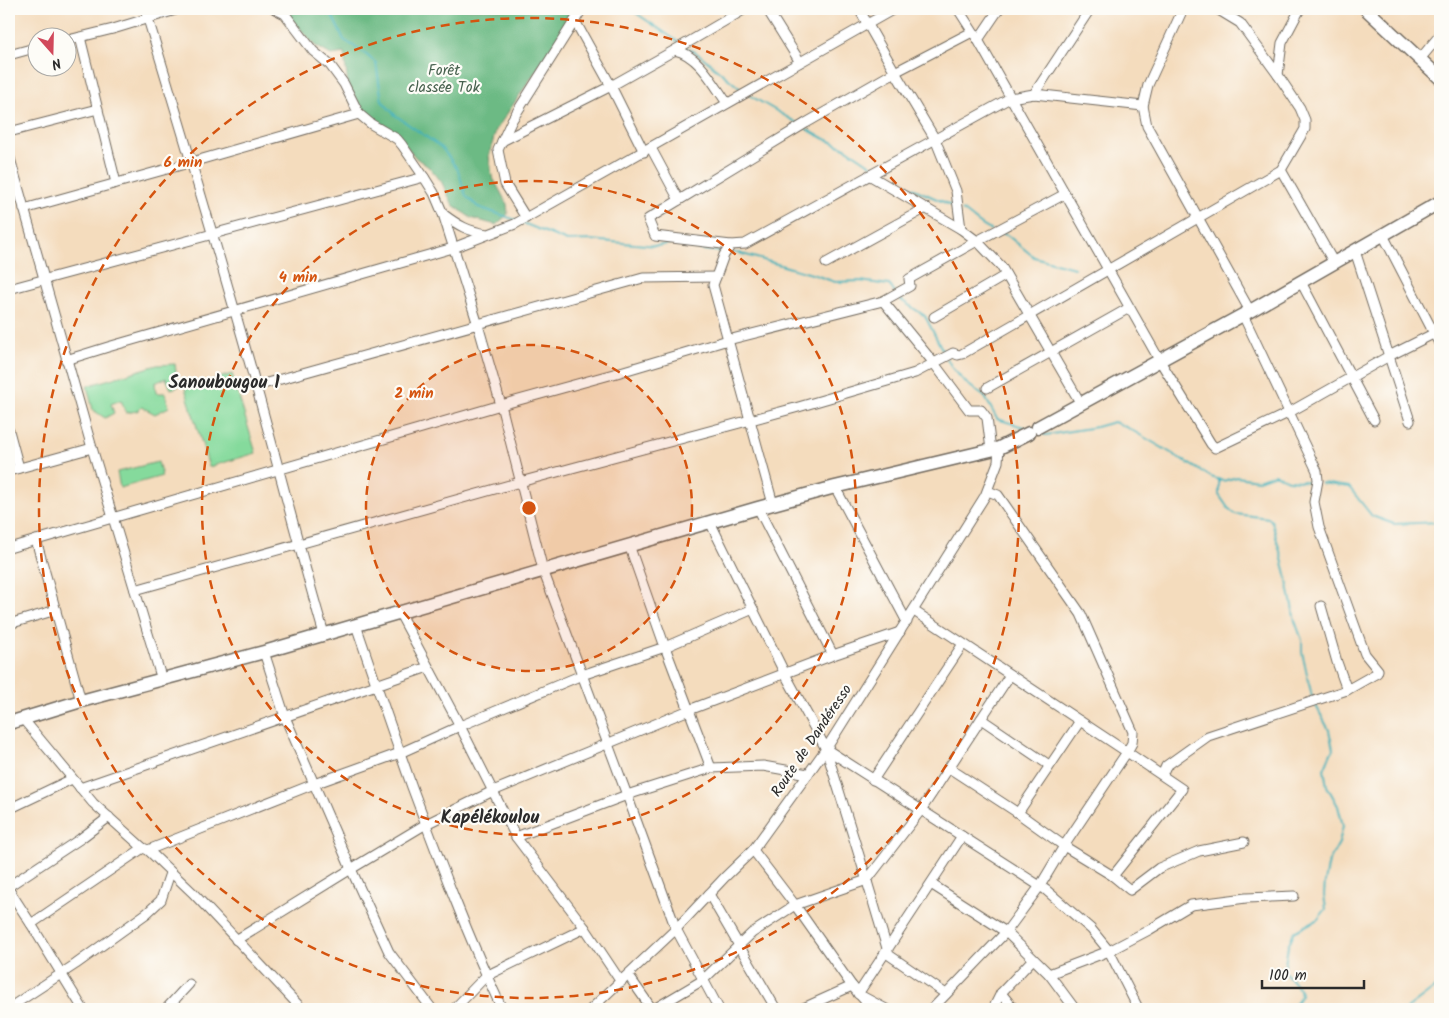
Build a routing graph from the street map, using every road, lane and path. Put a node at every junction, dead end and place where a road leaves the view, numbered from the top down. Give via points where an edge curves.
1 (146, 9) edge
2 (179, 9) edge
3 (275, 9) edge
4 (582, 9) edge
5 (745, 9) edge
6 (768, 9) edge
7 (859, 9) edge
8 (894, 9) edge
9 (958, 9) edge
10 (999, 9) edge
11 (1090, 9) edge
12 (1183, 9) edge
13 (1217, 9) edge
14 (1300, 9) edge
15 (1366, 9) edge
16 (148, 19) junction
17 (575, 21) junction
18 (867, 23) junction
19 (972, 32) junction
20 (1440, 36) edge
21 (80, 37) joint
22 (978, 40) junction
23 (28, 50) edge
24 (675, 50) junction
25 (9, 55) edge
26 (1420, 60) junction
27 (800, 62) junction
28 (894, 72) junction
29 (1278, 75) junction
30 (1440, 78) edge
31 (611, 86) junction
32 (1034, 94) junction
33 (1010, 98) junction
34 (727, 103) junction
35 (1143, 106) junction
36 (98, 109) junction
37 (360, 114) junction
38 (9, 132) edge
39 (936, 139) junction
40 (502, 141) junction
41 (647, 150) junction
42 (9, 155) edge
43 (192, 162) junction
44 (1281, 170) junction
45 (869, 175) junction
46 (424, 177) junction
47 (116, 183) junction
48 (1065, 194) junction
49 (680, 200) junction
50 (1440, 202) edge
51 (24, 208) junction
52 (926, 208) junction
53 (443, 214) junction
54 (525, 218) junction
55 (1198, 218) junction
56 (961, 229) junction
57 (213, 234) junction
58 (489, 234) junction
59 (1383, 235) junction
60 (977, 241) junction
61 (453, 248) junction
62 (728, 249) junction
63 (1355, 252) junction
64 (826, 263) dead end
65 (1334, 263) junction
66 (1108, 269) junction
67 (1006, 275) junction
68 (716, 277) junction
69 (43, 279) junction
70 (1301, 282) junction
71 (9, 289) edge
72 (883, 301) junction
73 (1129, 308) junction
74 (234, 311) junction
75 (1246, 313) junction
76 (1029, 314) junction
77 (934, 317) dead end
78 (478, 325) junction
79 (1434, 333) junction
80 (728, 340) junction
81 (1440, 345) edge
82 (1051, 352) junction
83 (1389, 356) junction
84 (66, 360) junction
85 (937, 360) junction
86 (1160, 361) junction
87 (1351, 378) junction
88 (256, 386) junction
89 (987, 388) dead end
90 (1082, 404) junction
91 (501, 405) junction
92 (1288, 413) junction
93 (751, 420) junction
94 (1374, 420) dead end
95 (1410, 421) dead end
96 (9, 431) edge
97 (92, 448) junction
98 (995, 449) junction
99 (19, 468) junction
100 (278, 469) junction
101 (9, 471) edge
102 (520, 482) junction
103 (835, 487) junction
104 (988, 491) junction
105 (774, 504) junction
106 (758, 508) junction
107 (113, 518) junction
108 (710, 522) junction
109 (36, 540) junction
110 (298, 544) junction
111 (629, 545) junction
112 (9, 548) edge
113 (543, 570) junction
114 (135, 590) junction
115 (1321, 606) dead end
116 (753, 609) junction
117 (56, 610) junction
118 (914, 611) junction
119 (399, 612) junction
120 (907, 622) junction
121 (9, 624) edge
122 (356, 625) junction
123 (900, 632) junction
124 (324, 634) junction
125 (963, 644) junction
126 (665, 647) junction
127 (264, 652) junction
128 (832, 655) junction
129 (428, 666) junction
130 (785, 674) junction
131 (582, 675) junction
132 (1010, 675) junction
133 (162, 680) junction
134 (376, 686) junction
135 (1347, 690) junction
136 (81, 701) junction
137 (689, 710) junction
138 (285, 717) junction
139 (23, 719) junction
140 (981, 719) junction
141 (1080, 722) junction
142 (9, 723) edge
143 (460, 726) junction
144 (607, 743) junction
145 (826, 749) junction
146 (400, 752) junction
147 (1128, 752) junction
148 (1049, 765) junction
149 (711, 768) junction
150 (949, 768) junction
151 (808, 774) junction
152 (1162, 775) junction
153 (72, 779) junction
154 (873, 780) junction
155 (314, 784) junction
156 (80, 788) junction
157 (492, 791) junction
158 (627, 795) junction
159 (9, 809) edge
160 (921, 810) junction
161 (1018, 813) junction
162 (109, 817) junction
163 (426, 824) junction
164 (962, 836) junction
165 (516, 837) junction
166 (1244, 842) dead end
167 (1064, 846) junction
168 (145, 849) junction
169 (753, 850) junction
170 (351, 869) junction
171 (170, 872) junction
172 (1112, 876) junction
173 (867, 880) junction
174 (930, 884) junction
175 (9, 886) edge
176 (1040, 886) junction
177 (9, 890) edge
178 (709, 894) junction
179 (1294, 896) dead end
180 (795, 906) junction
181 (31, 924) junction
182 (585, 928) junction
183 (676, 929) junction
184 (1006, 932) junction
185 (236, 940) junction
186 (739, 945) junction
187 (887, 950) junction
188 (1109, 952) junction
189 (1034, 959) junction
190 (60, 973) junction
191 (1049, 974) junction
192 (628, 975) junction
193 (486, 976) junction
194 (703, 980) junction
195 (621, 982) junction
196 (189, 984) dead end
197 (855, 990) junction
198 (1001, 993) junction
199 (946, 994) junction
200 (600, 1006) edge
201 (815, 1006) edge
202 (9, 1008) edge
203 (1138, 1008) edge
204 (83, 1009) edge
205 (166, 1009) edge
206 (302, 1009) edge
207 (432, 1009) edge
208 (454, 1009) edge
209 (502, 1009) edge
210 (591, 1009) edge
211 (653, 1009) edge
212 (719, 1009) edge
213 (776, 1009) edge
214 (801, 1009) edge
215 (870, 1009) edge
216 (886, 1009) edge
217 (932, 1009) edge
218 (993, 1009) edge
219 (1014, 1009) edge
220 (1075, 1009) edge

1 - 16 street
2 - 16 street
3 - 37 street via 285,14 313,51 330,65
4 - 17 street
5 - 24 street
6 - 27 street
7 - 18 street
8 - 18 street
9 - 19 street
10 - 22 street
11 - 32 street
12 - 35 street via 1148,85
13 - 29 street via 1240,23
14 - 29 street via 1282,43
15 - 26 highway
16 - 21 street
16 - 43 street
17 - 31 street
17 - 40 street
18 - 27 street
18 - 28 street
19 - 22 street
19 - 28 street
20 - 26 street
21 - 36 street
22 - 33 street
23 - 25 street
24 - 31 street
24 - 34 street via 697,61
26 - 30 highway
27 - 34 street
28 - 39 street
28 - 49 street
29 - 44 street via 1305,120 1305,129
31 - 40 street
31 - 41 street
32 - 33 street
32 - 35 street
33 - 39 street
33 - 48 street
34 - 41 street
35 - 55 street via 1147,126
36 - 38 street
36 - 47 street
37 - 43 street
37 - 46 street via 397,139
39 - 45 street
39 - 56 street via 956,191
40 - 54 street via 498,150 505,184
41 - 49 street
41 - 54 street
42 - 51 street
43 - 47 street
43 - 57 street
44 - 55 street
44 - 65 street
45 - 52 street
45 - 62 street via 745,244
46 - 53 street
46 - 57 street
47 - 51 street
48 - 60 street
48 - 66 street
49 - 62 street via 648,219 655,236
50 - 59 highway
51 - 69 street
52 - 56 street
52 - 64 street
53 - 58 street via 470,231
53 - 61 street
54 - 58 street
55 - 66 street
55 - 75 street
56 - 60 street
57 - 69 street
57 - 74 street
58 - 61 street
59 - 63 highway
59 - 79 street
60 - 67 street
60 - 72 street via 909,279 910,286
61 - 74 street
61 - 78 street
62 - 68 street
63 - 65 highway
63 - 83 street
65 - 70 highway
66 - 73 street
66 - 76 street
67 - 76 street
67 - 77 street
68 - 78 street via 643,278
68 - 80 street via 713,285
69 - 71 street
69 - 84 street
70 - 75 highway
70 - 87 street
72 - 80 street
72 - 85 street
73 - 82 street
73 - 86 street
74 - 84 street
74 - 88 street
75 - 86 highway
75 - 92 street
76 - 82 street
76 - 85 street via 962,354 953,353
78 - 88 street
78 - 91 street
79 - 81 street
79 - 83 street
80 - 91 street
80 - 93 street
82 - 89 street
82 - 90 street
83 - 87 street
83 - 95 street
84 - 97 street
85 - 93 street via 915,372
85 - 98 street, Route de Dandéresso via 969,410 981,410
86 - 90 highway
86 - 92 street via 1215,448
87 - 92 street
87 - 94 street
88 - 100 street
90 - 98 highway
91 - 100 street
91 - 102 street
92 - 135 street via 1317,471 1314,502 1319,527 1365,654 1378,670
93 - 102 street
93 - 105 street
96 - 99 street
97 - 99 street
97 - 107 street
98 - 103 highway
98 - 104 street, Route de Dandéresso via 998,462
99 - 101 street
100 - 107 street
100 - 110 street
102 - 110 street
102 - 113 street
103 - 105 highway
103 - 120 street
104 - 118 street, Route de Dandéresso
104 - 147 street via 998,496 1081,614 1133,732
105 - 106 highway
106 - 108 highway
106 - 128 street
107 - 109 street
107 - 114 street
108 - 111 highway
108 - 116 street
109 - 112 street
109 - 117 street
110 - 114 street
110 - 124 street
111 - 113 highway
111 - 126 street
113 - 119 highway
113 - 131 street
114 - 133 street
115 - 135 street
116 - 126 street
116 - 130 street
117 - 121 street
117 - 136 street
118 - 120 street, Route de Dandéresso
118 - 125 street
119 - 122 highway
119 - 129 street
120 - 123 street, Route de Dandéresso
122 - 124 highway
122 - 134 street
123 - 128 street
123 - 145 street, Route de Dandéresso
124 - 127 highway
125 - 132 street
125 - 154 street
126 - 131 street
126 - 137 street
127 - 133 highway
127 - 138 street
128 - 130 street
129 - 134 street
129 - 143 street
130 - 137 street
130 - 145 street
131 - 143 street
131 - 144 street
132 - 140 street
132 - 141 street
133 - 136 highway
134 - 138 street
134 - 146 street
135 - 152 street via 1208,736 1166,766
136 - 139 highway
137 - 144 street
137 - 149 street
138 - 155 street
138 - 156 street
139 - 142 highway
139 - 153 street
140 - 148 street
140 - 150 street
141 - 147 street
141 - 148 street
143 - 146 street
143 - 157 street
144 - 157 street
144 - 158 street
145 - 151 street, Route de Dandéresso
145 - 154 street
145 - 173 street
146 - 155 street
146 - 163 street
147 - 152 street
147 - 167 street
148 - 161 street
149 - 151 street via 763,766
149 - 158 street
150 - 160 street
150 - 161 street
151 - 169 street, Route de Dandéresso
152 - 172 street via 1182,789
153 - 156 street
153 - 159 street
154 - 160 street
155 - 168 street
155 - 170 street
156 - 162 street
157 - 163 street
157 - 165 street
158 - 165 street
158 - 183 street
160 - 164 street
160 - 173 street
161 - 167 street
162 - 168 street
162 - 175 street
163 - 170 street
163 - 193 street
164 - 174 street
164 - 176 street
165 - 182 street
166 - 172 street via 1199,850 1159,868 1130,890
167 - 172 street
167 - 176 street
168 - 171 street
168 - 181 street
169 - 178 street, Route de Dandéresso
169 - 180 street
170 - 185 street
170 - 207 street via 389,952
171 - 185 street
171 - 190 street via 161,900
173 - 180 street
173 - 187 street
174 - 184 street
174 - 187 street
176 - 184 street
176 - 188 street via 1091,929
177 - 181 street
178 - 183 street, Route de Dandéresso
178 - 186 street
179 - 188 street via 1191,905
180 - 186 street
180 - 197 street
181 - 190 street
182 - 193 street
182 - 195 street
183 - 192 street, Route de Dandéresso
183 - 194 street
184 - 189 street
184 - 199 street
185 - 206 street
186 - 194 street
186 - 213 street
187 - 197 street
187 - 199 street via 888,955
188 - 191 street
188 - 203 street
189 - 191 street
189 - 198 street
190 - 202 street
190 - 204 street
191 - 220 street
192 - 195 street, Route de Dandéresso
192 - 211 street
193 - 208 street
193 - 209 street
194 - 211 street
194 - 212 street
195 - 200 street, Route de Dandéresso
196 - 205 street
197 - 201 street
197 - 215 street
197 - 216 street
198 - 218 street
198 - 219 street
199 - 217 street
200 - 210 street, Route de Dandéresso
201 - 214 street

